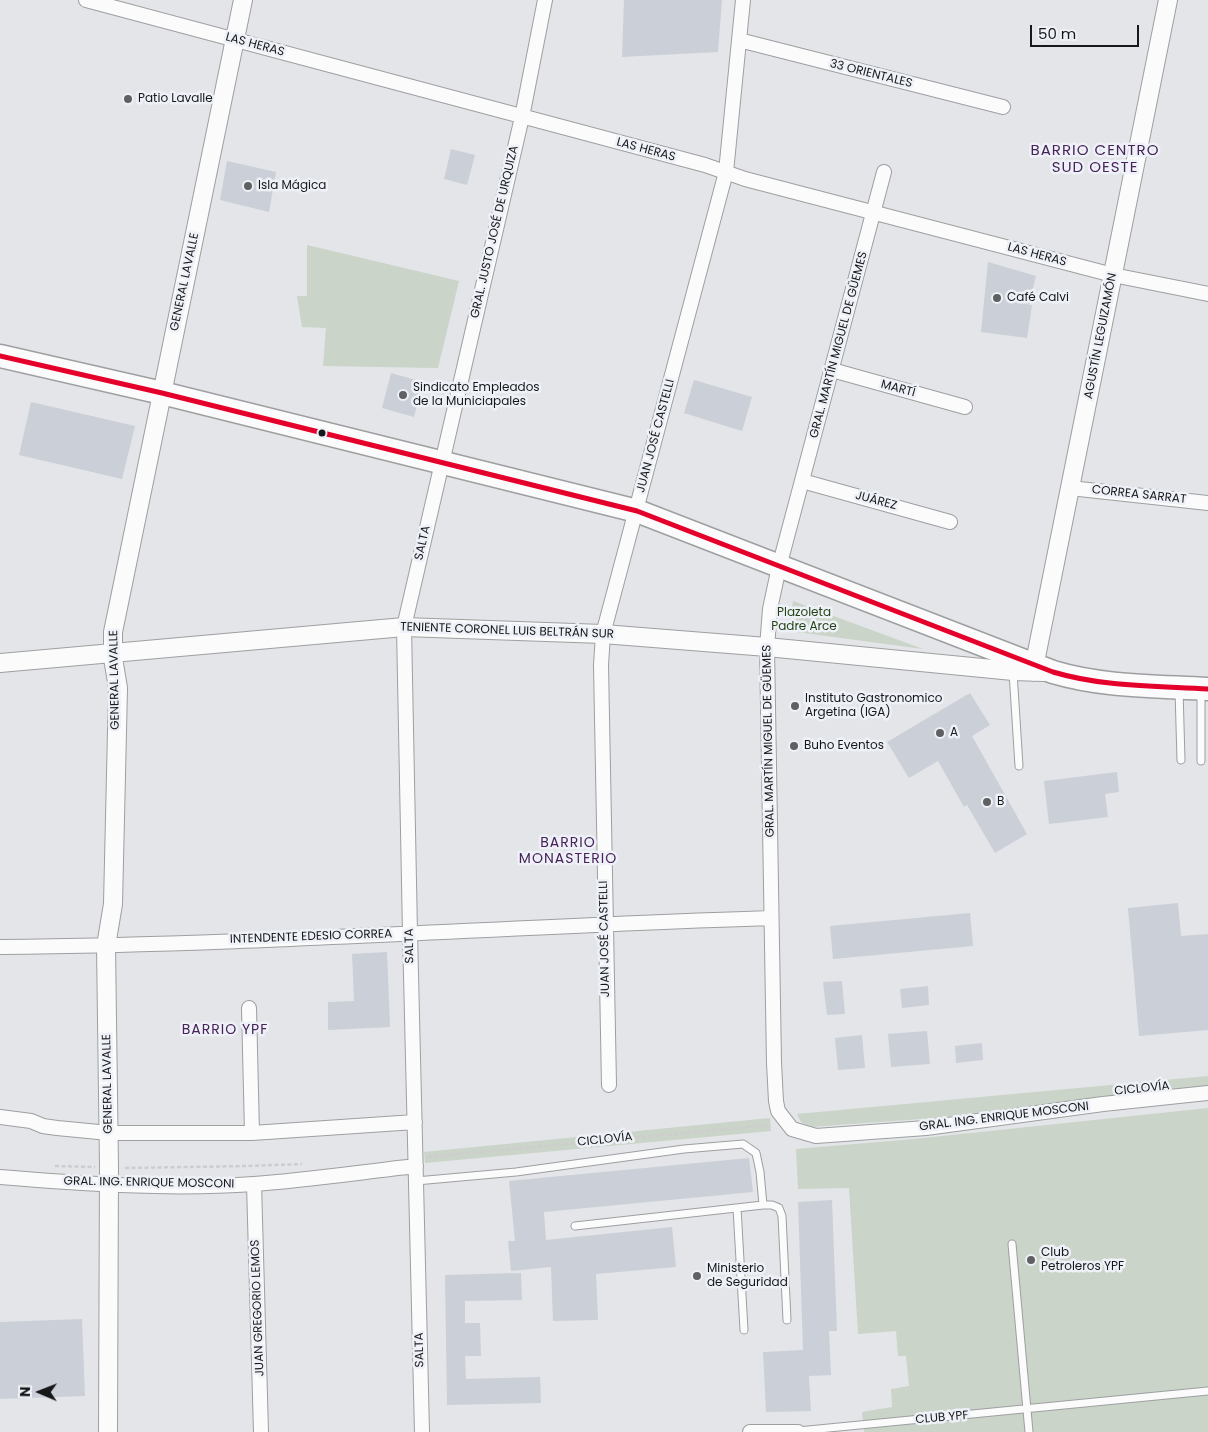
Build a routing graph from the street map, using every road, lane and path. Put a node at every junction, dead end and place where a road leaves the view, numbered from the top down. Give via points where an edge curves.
1 (86, 0) edge
2 (243, 0) edge
3 (545, 0) edge
4 (743, 0) edge
5 (1168, 0) edge
6 (235, 40) junction
7 (739, 40) junction
8 (1003, 107) dead end
9 (522, 117) junction
10 (726, 172) junction
11 (884, 172) dead end
12 (874, 212) junction
13 (1113, 274) junction
14 (1208, 294) edge
15 (0, 356) edge
16 (832, 370) junction
17 (162, 393) junction
18 (965, 407) dead end
19 (441, 463) junction
20 (802, 481) junction
21 (1070, 488) junction
22 (1208, 503) edge
23 (637, 511) junction
24 (950, 522) dead end
25 (779, 567) junction
26 (404, 626) junction
27 (603, 634) junction
28 (767, 646) junction
29 (112, 652) junction
30 (0, 662) edge
31 (1040, 669) junction
32 (1013, 671) junction
33 (1179, 687) junction
34 (1204, 689) edge
35 (1181, 760) dead end
36 (1201, 761) dead end
37 (1019, 766) dead end
38 (771, 918) junction
39 (604, 923) junction
40 (410, 933) junction
41 (106, 946) junction
42 (0, 947) edge
43 (249, 1008) dead end
44 (608, 1085) dead end
45 (1208, 1092) edge
46 (0, 1117) edge
47 (415, 1122) junction
48 (787, 1124) junction
49 (109, 1133) junction
50 (252, 1134) junction
51 (416, 1162) junction
52 (307, 1164) dead end
53 (46, 1166) dead end
54 (109, 1176) junction
55 (0, 1177) edge
56 (416, 1181) junction
57 (254, 1184) junction
58 (763, 1205) junction
59 (737, 1208) junction
60 (575, 1226) dead end
61 (1012, 1244) dead end
62 (786, 1320) dead end
63 (744, 1330) dead end
64 (1208, 1391) edge
65 (1026, 1410) junction
66 (798, 1431) edge
67 (108, 1432) edge
68 (261, 1432) edge
69 (422, 1432) edge
70 (750, 1432) edge
71 (1029, 1432) edge

1 - 6 street, LAS HERAS
2 - 6 street, GENERAL LAVALLE
3 - 9 street, GRAL. JUSTO JOSÉ DE URQUIZA
4 - 7 street, JUAN JOSÉ CASTELLI
5 - 13 street, AGUSTÍN LEGUIZAMÓN
6 - 9 street, LAS HERAS
6 - 17 street, GENERAL LAVALLE
7 - 8 street, 33 ORIENTALES
7 - 10 street, JUAN JOSÉ CASTELLI
9 - 10 street, LAS HERAS
9 - 19 street, GRAL. JUSTO JOSÉ DE URQUIZA
10 - 12 street, LAS HERAS
10 - 23 street, JUAN JOSÉ CASTELLI
11 - 12 street, GRAL. MARTÍN MIGUEL DE GÜEMES
12 - 13 street, LAS HERAS
12 - 16 street, GRAL. MARTÍN MIGUEL DE GÜEMES
13 - 14 street, LAS HERAS
13 - 21 street, AGUSTÍN LEGUIZAMÓN
15 - 17 main road
16 - 18 street, MARTÍ
16 - 20 street, GRAL. MARTÍN MIGUEL DE GÜEMES
17 - 19 main road
17 - 29 street, GENERAL LAVALLE via 114,626
19 - 23 main road
19 - 26 street, SALTA
20 - 24 street, JUÁREZ
20 - 25 street, GRAL. MARTÍN MIGUEL DE GÜEMES
21 - 22 street, CORREA SARRAT
21 - 31 street, AGUSTÍN LEGUIZAMÓN
23 - 25 main road
23 - 27 street, JUAN JOSÉ CASTELLI
25 - 28 street, GRAL. MARTÍN MIGUEL DE GÜEMES via 771,601
25 - 31 main road
26 - 27 street, TENIENTE CORONEL LUIS BELTRÁN SUR
26 - 29 street, TENIENTE CORONEL LUIS BELTRÁN SUR
26 - 40 street, SALTA
27 - 28 street, TENIENTE CORONEL LUIS BELTRÁN SUR
27 - 39 street, JUAN JOSÉ CASTELLI
28 - 32 street, TENIENTE CORONEL LUIS BELTRÁN SUR
28 - 38 street, GRAL. MARTÍN MIGUEL DE GÜEMES
29 - 30 street, TENIENTE CORONEL LUIS BELTRÁN SUR
29 - 41 street, GENERAL LAVALLE via 118,688 113,904
31 - 32 street, TENIENTE CORONEL LUIS BELTRÁN SUR
31 - 33 main road via 1092,682
32 - 37 lane
33 - 34 main road
33 - 35 lane
34 - 36 lane
38 - 39 street, INTENDENTE EDESIO CORREA
38 - 48 street, GRAL. MARTÍN MIGUEL DE GÜEMES via 776,1101 778,1111
39 - 40 street, INTENDENTE EDESIO CORREA
39 - 44 street, JUAN JOSÉ CASTELLI
40 - 41 street, INTENDENTE EDESIO CORREA
40 - 47 street, SALTA
41 - 42 street, INTENDENTE EDESIO CORREA
41 - 49 street, GENERAL LAVALLE
43 - 50 street
45 - 48 street, GRAL. ING. ENRIQUE MOSCONI via 926,1128 816,1136 801,1133
46 - 49 street via 44,1126
47 - 50 street
47 - 51 street, SALTA
48 - 51 path, CICLOVÍA
49 - 50 street
49 - 54 street, GENERAL LAVALLE
51 - 56 street, SALTA
51 - 57 street, GRAL. ING. ENRIQUE MOSCONI
52 - 54 path
53 - 54 path
54 - 55 street, GRAL. ING. ENRIQUE MOSCONI
54 - 57 street, GRAL. ING. ENRIQUE MOSCONI via 180,1186
54 - 67 street, GENERAL LAVALLE
56 - 58 lane via 743,1144 756,1153
56 - 69 street, SALTA
57 - 68 street, JUAN GREGORIO LEMOS
58 - 59 lane
58 - 62 lane via 779,1208 782,1216
59 - 60 lane
59 - 63 lane
61 - 65 lane
64 - 65 lane, CLUB YPF
65 - 66 lane, CLUB YPF
65 - 71 lane
66 - 70 street

